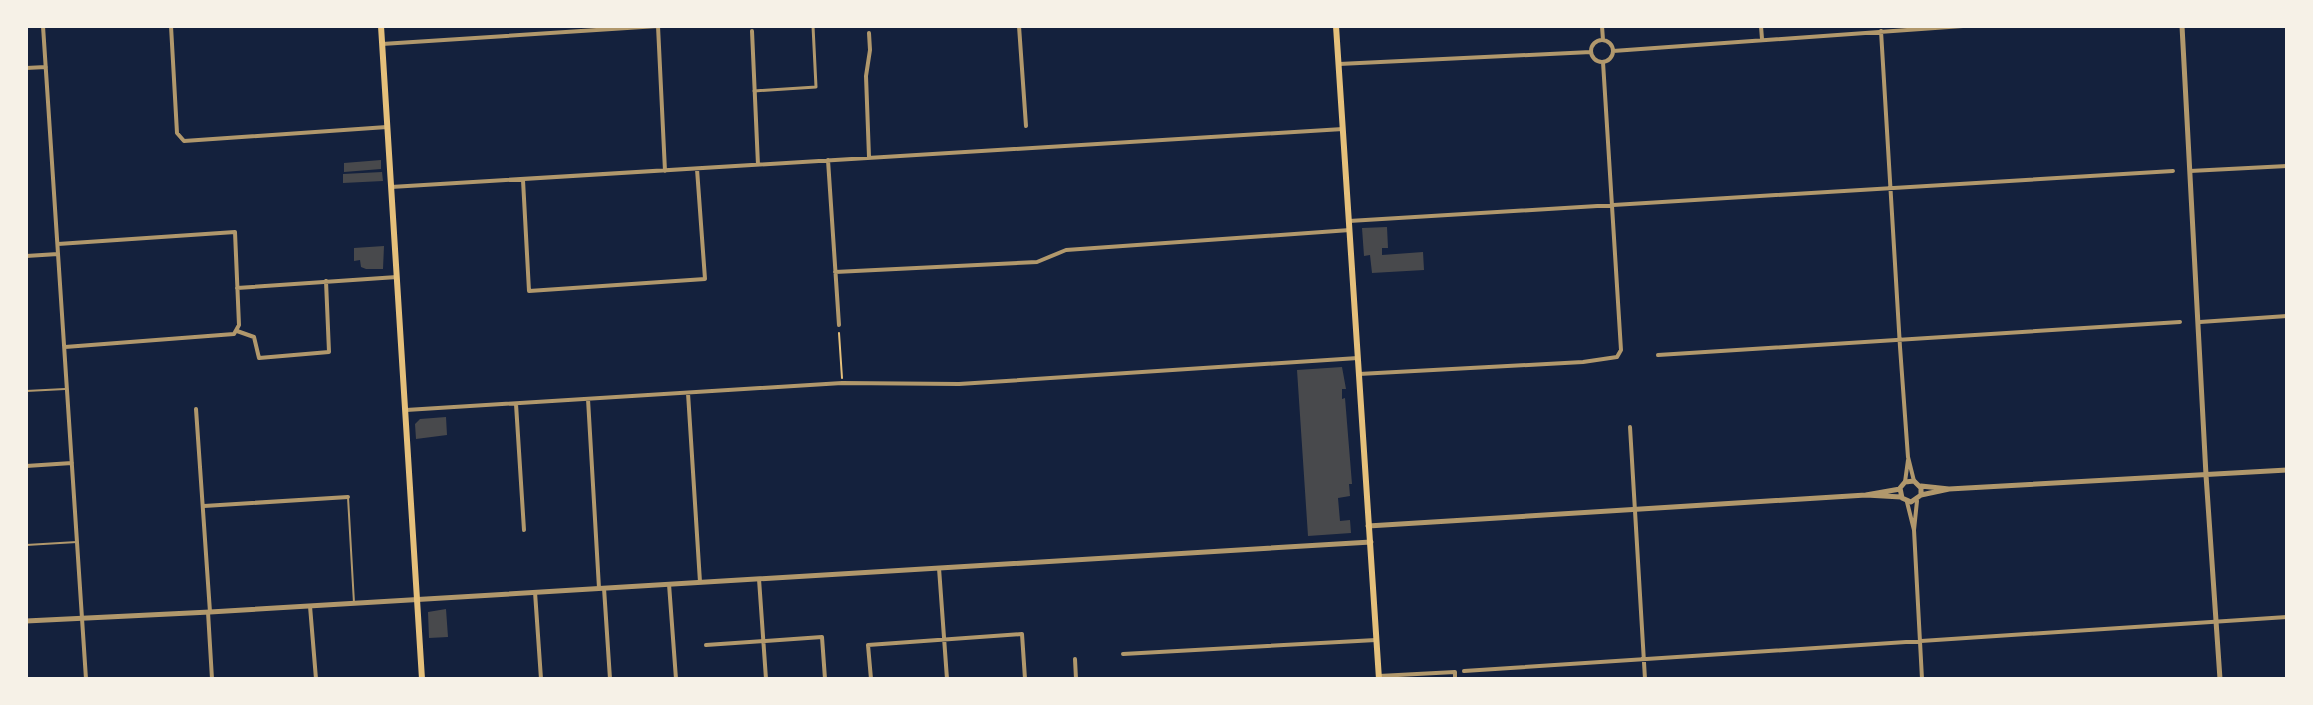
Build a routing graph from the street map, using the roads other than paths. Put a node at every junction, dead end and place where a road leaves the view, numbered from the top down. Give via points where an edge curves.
1 (43, 26) edge
2 (171, 26) edge
3 (381, 26) edge
4 (658, 26) edge
5 (813, 26) edge
6 (1019, 26) edge
7 (1336, 26) edge
8 (1602, 26) edge
9 (1761, 26) edge
10 (1963, 26) edge
11 (2182, 26) edge
12 (752, 31) dead end
13 (1881, 31) junction
14 (869, 33) dead end
15 (1762, 39) junction
16 (1603, 40) junction
17 (382, 44) junction
18 (1613, 51) junction
19 (1591, 52) junction
20 (1603, 62) junction
21 (1339, 64) junction
22 (46, 67) junction
23 (26, 68) edge
24 (754, 91) junction
25 (1026, 126) dead end
26 (387, 127) junction
27 (1343, 129) junction
28 (869, 157) junction
29 (828, 160) junction
30 (758, 165) junction
31 (2287, 166) edge
32 (697, 169) junction
33 (665, 171) junction
34 (2173, 171) dead end
35 (2190, 171) junction
36 (523, 180) junction
37 (391, 187) junction
38 (1891, 188) junction
39 (1611, 205) junction
40 (1349, 221) junction
41 (1350, 230) junction
42 (58, 244) junction
43 (58, 254) junction
44 (26, 256) edge
45 (835, 272) junction
46 (397, 277) junction
47 (326, 281) junction
48 (237, 288) junction
49 (2287, 316) edge
50 (2180, 322) dead end
51 (2200, 322) junction
52 (839, 325) road end
53 (237, 331) junction
54 (1899, 341) junction
55 (65, 347) junction
56 (1658, 355) dead end
57 (1358, 358) junction
58 (1359, 374) junction
59 (67, 388) junction
60 (26, 391) edge
61 (688, 393) junction
62 (588, 399) junction
63 (516, 403) junction
64 (196, 409) dead end
65 (405, 410) junction
66 (1630, 427) dead end
67 (1908, 457) junction
68 (72, 463) junction
69 (26, 466) edge
70 (2287, 470) edge
71 (2206, 475) junction
72 (1914, 481) junction
73 (1905, 482) junction
74 (1921, 486) junction
75 (1900, 489) junction
76 (1949, 489) junction
77 (1866, 495) junction
78 (348, 497) joint
79 (1901, 497) junction
80 (1919, 498) junction
81 (1907, 502) junction
82 (204, 506) junction
83 (1635, 511) junction
84 (1368, 526) junction
85 (524, 530) dead end
86 (1914, 530) junction
87 (77, 542) junction
88 (1371, 542) junction
89 (26, 545) edge
90 (939, 568) junction
91 (759, 579) junction
92 (700, 582) junction
93 (669, 584) junction
94 (601, 588) junction
95 (535, 592) junction
96 (417, 599) junction
97 (354, 604) junction
98 (310, 606) junction
99 (209, 612) junction
100 (2287, 617) edge
101 (82, 618) junction
102 (26, 621) edge
103 (2215, 622) junction
104 (944, 639) junction
105 (1377, 640) junction
106 (764, 641) junction
107 (1919, 642) junction
108 (706, 645) dead end
109 (1123, 654) dead end
110 (1075, 659) dead end
111 (1643, 660) junction
112 (1464, 671) dead end
113 (1379, 678) edge
114 (86, 679) edge
115 (212, 679) edge
116 (316, 679) edge
117 (422, 679) edge
118 (541, 679) edge
119 (610, 679) edge
120 (676, 679) edge
121 (766, 679) edge
122 (825, 679) edge
123 (871, 679) edge
124 (947, 679) edge
125 (1025, 679) edge
126 (1076, 679) edge
127 (1455, 679) edge
128 (1645, 679) edge
129 (1922, 679) edge
130 (2220, 679) edge

1 - 22 street
2 - 26 street via 180,138
3 - 17 main road
4 - 17 street
4 - 33 street
5 - 24 street via 816,87
6 - 25 street
7 - 21 main road
8 - 16 street
9 - 15 street
10 - 13 street
11 - 35 street
12 - 24 street
13 - 15 street
13 - 38 street
14 - 28 street
15 - 18 street
16 - 18 street
16 - 19 street
17 - 26 main road
18 - 20 street
19 - 20 street
19 - 21 street
20 - 39 street
21 - 27 main road
22 - 23 street
22 - 42 street
24 - 30 street
26 - 37 main road
27 - 28 street
27 - 40 main road
28 - 29 street
29 - 30 street
29 - 45 street
30 - 32 street
31 - 35 street
32 - 33 street
32 - 36 street via 705,279 529,291
33 - 36 street
34 - 38 street
35 - 51 street
36 - 37 street
37 - 46 main road
38 - 39 street
38 - 54 street
39 - 40 street
39 - 58 street via 1621,350 1617,357
40 - 41 main road
41 - 45 street via 1066,250 1037,262
41 - 57 main road
42 - 43 street
42 - 48 street via 235,232
43 - 44 street
43 - 55 street
45 - 52 street
46 - 47 street
46 - 65 main road
47 - 48 street
47 - 53 street via 329,352 259,358 254,337
48 - 53 street
49 - 51 street
50 - 54 street
51 - 71 street
53 - 55 street
54 - 56 street
54 - 67 street
55 - 59 street
57 - 58 main road
57 - 61 street via 959,384 842,383
58 - 84 main road
59 - 60 lane
59 - 68 street
61 - 62 street
61 - 92 street
62 - 63 street
62 - 94 street
63 - 65 street
63 - 85 street
64 - 82 street
65 - 96 main road
66 - 83 street
67 - 72 street
67 - 73 street
68 - 69 street
68 - 87 street
70 - 71 street
71 - 76 street
71 - 103 street
72 - 73 street
72 - 74 street
73 - 75 street
74 - 76 street
74 - 80 street
75 - 77 street
75 - 79 street
76 - 80 street
77 - 79 street
77 - 83 street
78 - 82 street
78 - 97 lane
79 - 81 street
80 - 81 street
80 - 86 street
81 - 86 street
82 - 99 street
83 - 84 street
83 - 111 street
84 - 88 main road
86 - 107 street
87 - 89 lane
87 - 101 street
88 - 90 street
88 - 105 main road
90 - 91 street
90 - 104 street
91 - 92 street
91 - 106 street
92 - 93 street
93 - 94 street
93 - 120 street
94 - 95 street
94 - 119 street
95 - 96 street
95 - 118 street
96 - 97 street
96 - 117 main road
97 - 98 street
98 - 99 street
98 - 116 street
99 - 101 street
99 - 115 street
100 - 103 street
101 - 102 street
101 - 114 street
103 - 107 street
103 - 130 street
104 - 123 street via 868,645
104 - 124 street
104 - 125 street via 1022,634
105 - 109 street
105 - 113 main road
106 - 108 street
106 - 121 street
106 - 122 street via 822,637
107 - 111 street
107 - 129 street
110 - 126 street
111 - 112 street
111 - 128 street
113 - 127 street via 1455,672

